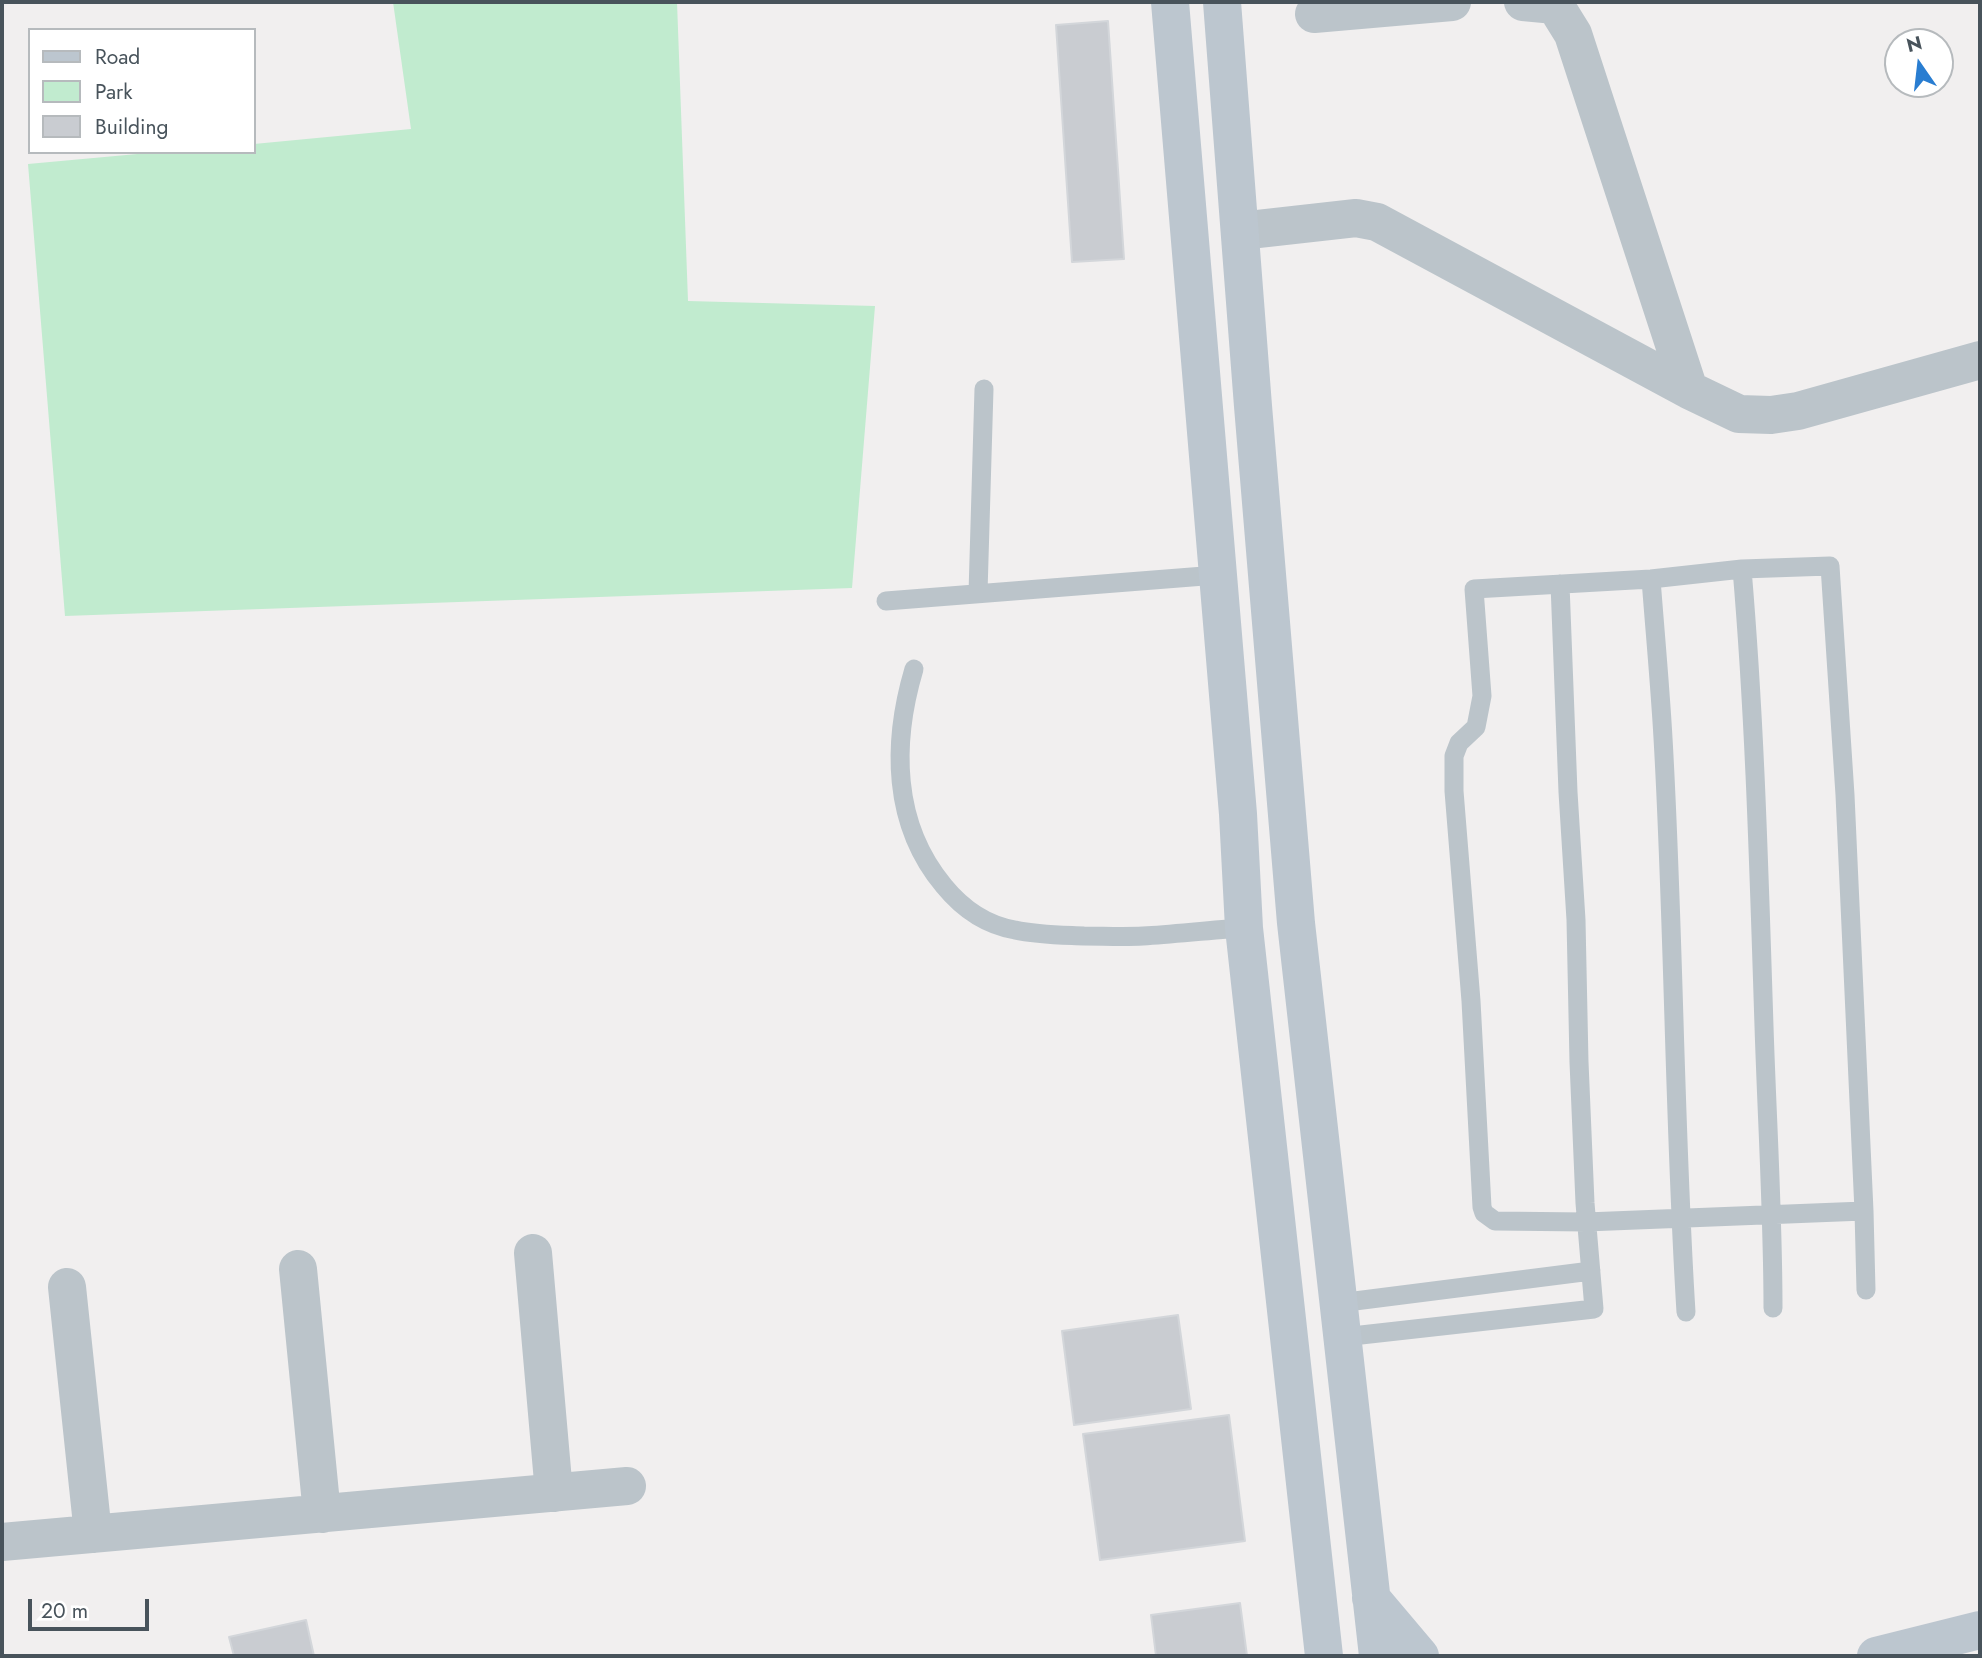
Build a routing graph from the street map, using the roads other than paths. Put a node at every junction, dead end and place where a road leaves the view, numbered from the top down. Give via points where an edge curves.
1 (1170, 2) edge
2 (1222, 2) edge
3 (1452, 2) edge
4 (1522, 2) edge
5 (1314, 14) dead end
6 (1240, 230) junction
7 (1980, 360) edge
8 (984, 388) dead end
9 (1689, 390) junction
10 (1742, 569) junction
11 (1217, 575) junction
12 (1651, 579) junction
13 (1560, 584) junction
14 (978, 593) junction
15 (886, 600) dead end
16 (914, 669) dead end
17 (1244, 928) junction
18 (1864, 1211) junction
19 (1772, 1215) junction
20 (1680, 1219) junction
21 (1586, 1223) junction
22 (533, 1253) dead end
23 (298, 1269) dead end
24 (1591, 1271) junction
25 (67, 1287) dead end
26 (1866, 1290) dead end
27 (1773, 1308) dead end
28 (1686, 1312) dead end
29 (1341, 1320) junction
30 (627, 1486) dead end
31 (554, 1493) junction
32 (322, 1514) junction
33 (93, 1534) junction
34 (2, 1542) edge
35 (1371, 1598) junction
36 (1980, 1630) edge
37 (1324, 1656) edge
38 (1377, 1656) edge
39 (1420, 1656) edge
40 (1875, 1656) edge

1 - 11 main road
2 - 6 main road
3 - 5 street
4 - 9 street via 1555,5 1573,34
6 - 9 street via 1356,218 1377,222
6 - 29 main road via 1296,923
7 - 9 street via 1771,415 1739,414
8 - 14 lane
10 - 12 lane
10 - 18 lane via 1830,566
10 - 19 lane
11 - 14 lane
11 - 17 main road
12 - 13 lane
12 - 20 lane via 1663,738
13 - 21 lane
13 - 21 lane via 1474,589 1482,696 1476,727 1459,743 1454,756 1454,791 1482,1207 1495,1220
14 - 15 lane
16 - 17 lane via 901,725 902,797 928,867 953,898 976,916 1013,930 1064,936
17 - 37 main road
18 - 19 lane
18 - 26 lane
19 - 20 lane
19 - 27 lane
20 - 21 lane
20 - 28 lane
21 - 24 lane
22 - 31 street
23 - 32 street
24 - 29 lane
24 - 29 lane via 1594,1309
25 - 33 street
29 - 35 main road
30 - 31 street
31 - 32 street
32 - 33 street
33 - 34 street
35 - 38 main road
35 - 39 main road
36 - 40 main road

